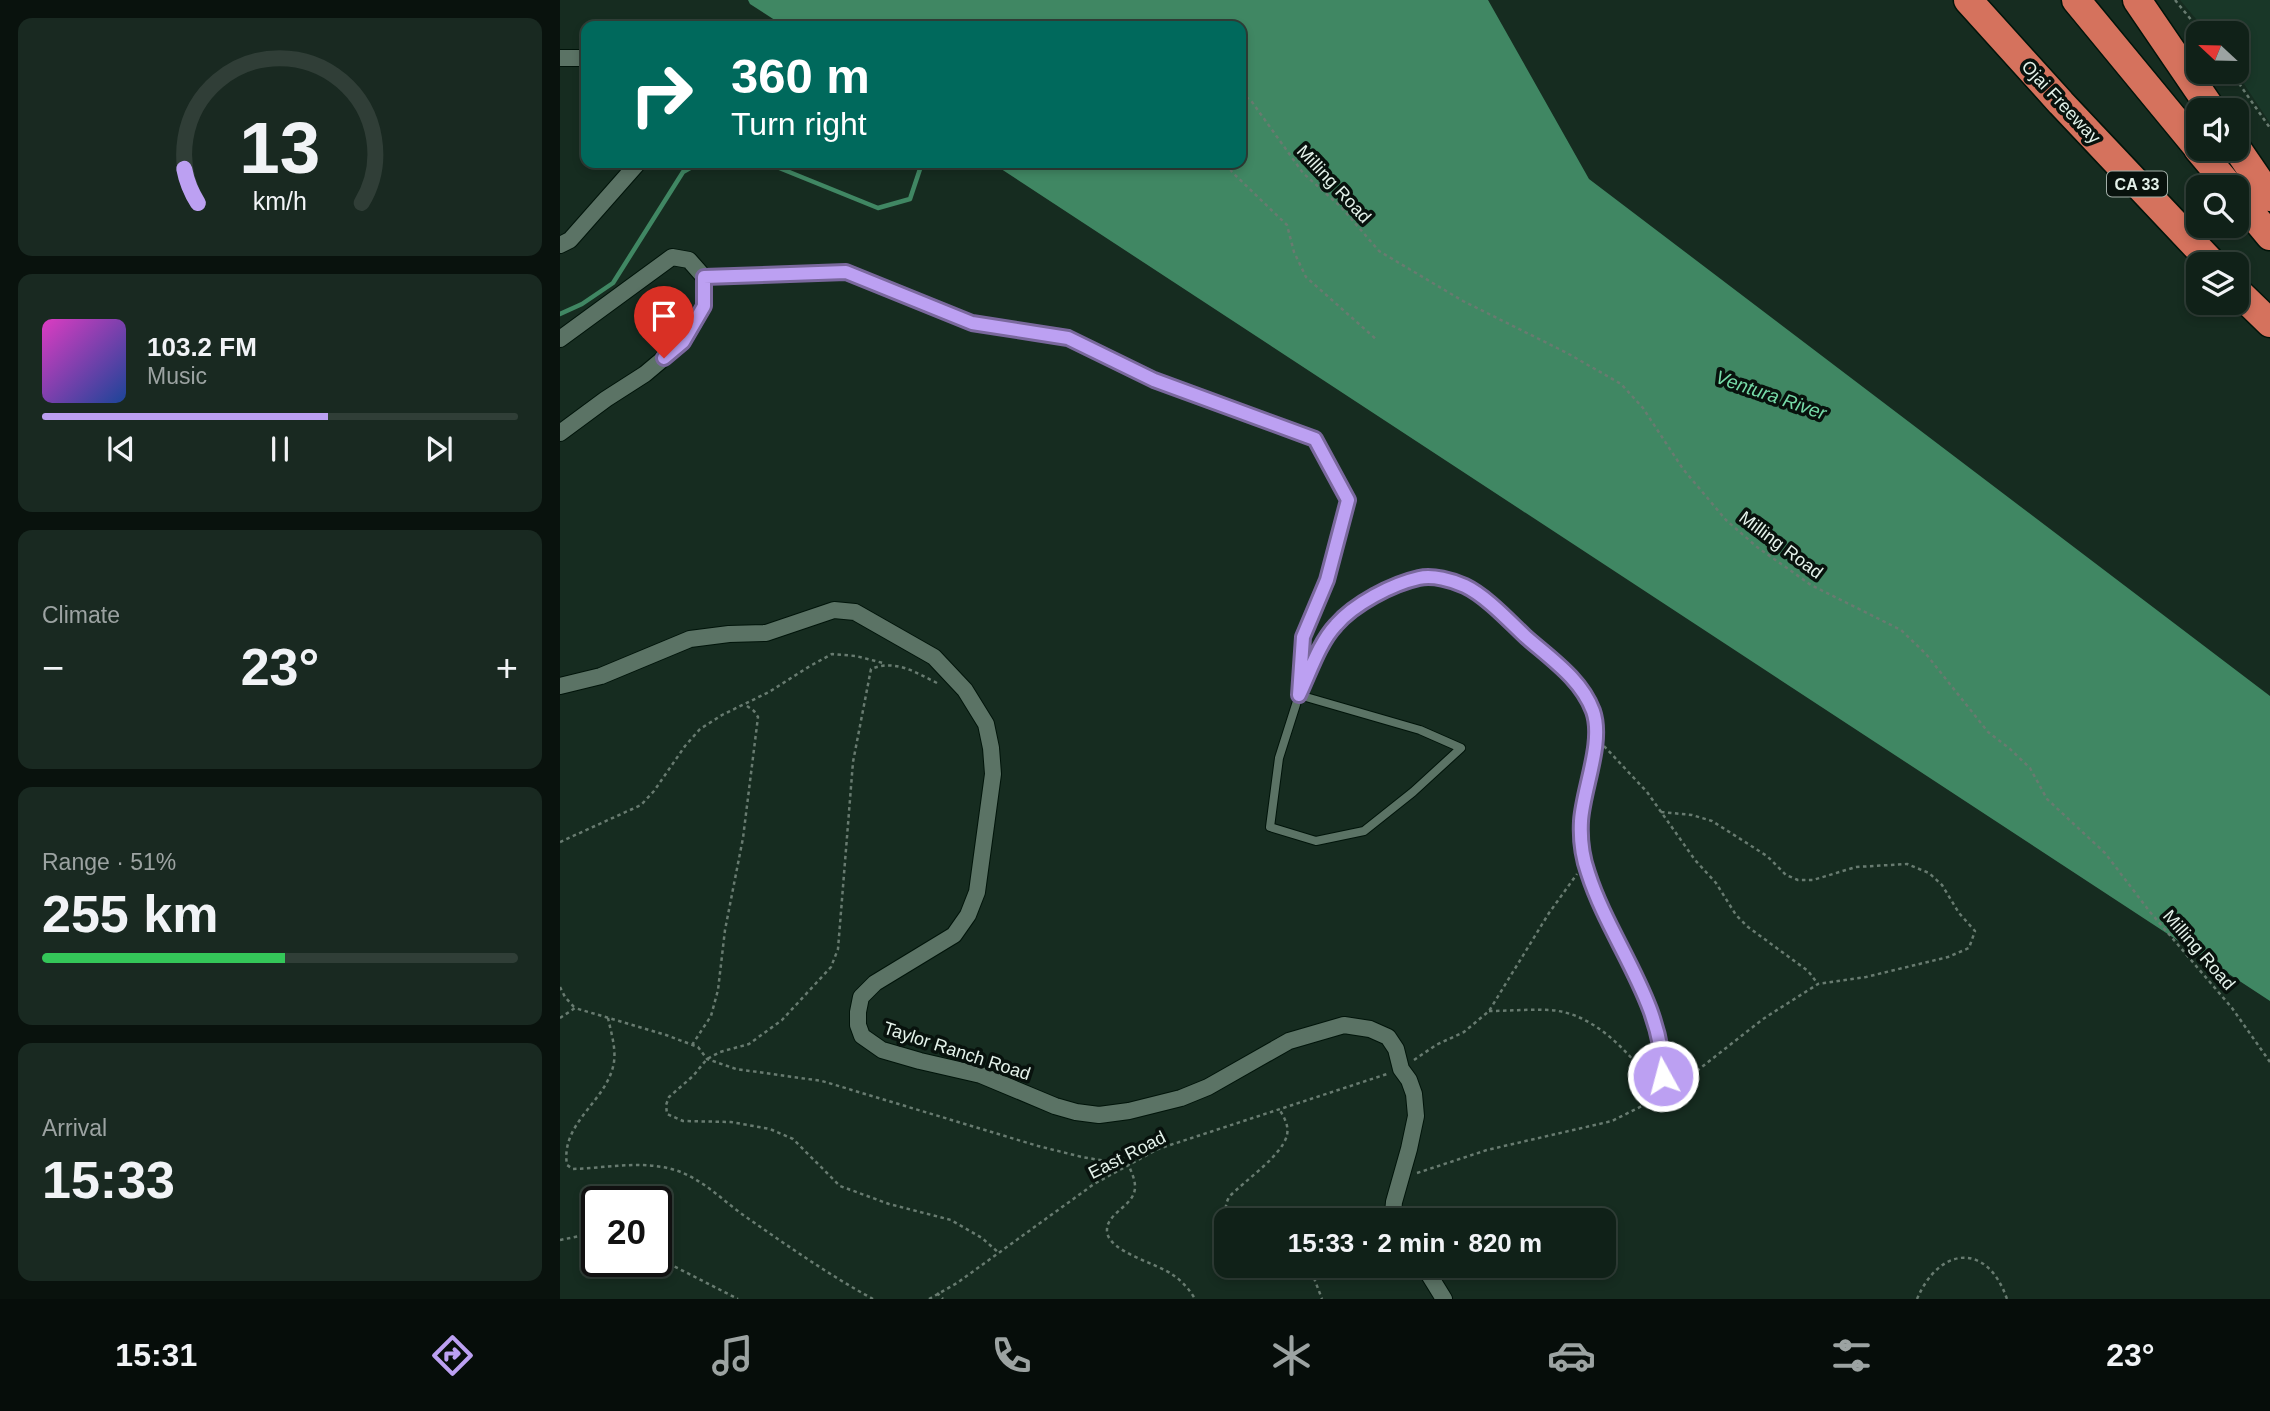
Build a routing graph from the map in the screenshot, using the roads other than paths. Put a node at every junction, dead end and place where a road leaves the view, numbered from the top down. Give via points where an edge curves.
1 (1968, 0) edge
2 (1997, 0) edge
3 (2076, 0) edge
4 (2137, 0) edge
5 (560, 58) edge
6 (581, 58) edge
7 (2204, 98) edge
8 (2061, 103) junction
9 (2186, 133) edge
10 (2209, 161) edge
11 (2246, 161) edge
12 (634, 168) edge
13 (2220, 175) edge
14 (2270, 197) edge
15 (2249, 211) edge
16 (2270, 236) edge
17 (560, 244) edge
18 (2202, 252) edge
19 (704, 277) junction
20 (2249, 303) edge
21 (2270, 323) edge
22 (560, 339) edge
23 (560, 433) edge
24 (560, 686) edge
25 (1299, 695) junction
26 (1664, 1095) road end
27 (1393, 1208) edge
28 (1431, 1278) edge
29 (1444, 1299) edge

1 - 8 highway, Ojai Freeway / CA 33
2 - 8 highway via 2016,32 2049,70
3 - 9 highway
4 - 7 highway
5 - 6 street
8 - 18 highway, Ojai Freeway / CA 33
10 - 13 highway
11 - 14 highway
12 - 17 street via 570,240
15 - 16 highway
19 - 22 street via 689,260 672,257
19 - 23 street via 704,306 683,342
19 - 25 lane via 846,272 972,323 1068,338 1154,380 1315,439 1348,500 1327,580 1303,637
20 - 21 highway
24 - 27 street, Taylor Ranch Road via 601,676 690,639 766,633 834,610 855,612 934,657 970,698 986,724 991,748 993,774 977,892 954,934 875,983 861,997 858,1024 862,1036 882,1050 981,1075 1055,1106 1099,1115 1181,1098 1289,1041 1344,1025 1370,1029 1388,1037 1414,1094 1416,1116
25 - 25 lane via 1279,758 1270,827 1316,841 1364,831 1461,748 1420,730
25 - 26 lane via 1335,625 1385,590 1420,578 1444,579 1467,587 1575,680 1594,714 1595,739 1581,820 1581,848 1597,897 1643,992 1663,1057
28 - 29 street

